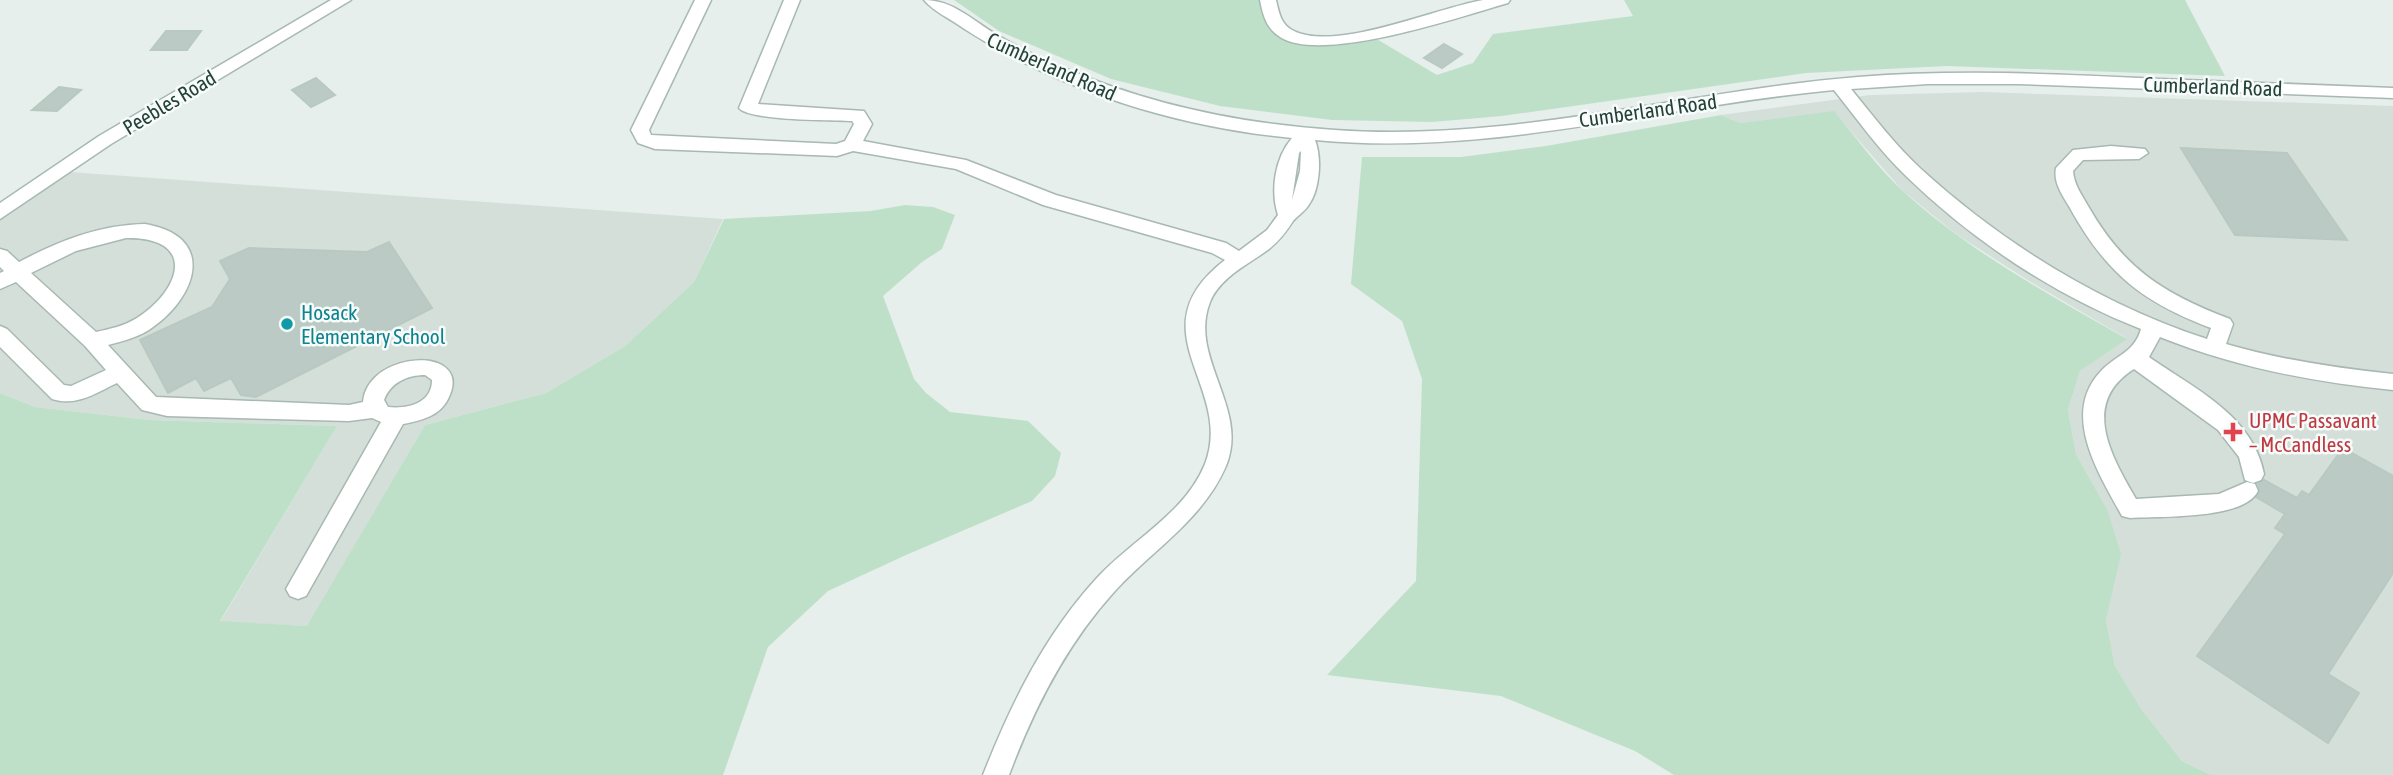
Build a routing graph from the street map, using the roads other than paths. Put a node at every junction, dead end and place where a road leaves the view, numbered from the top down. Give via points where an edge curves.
1 (344, 0) edge
2 (703, 0) edge
3 (792, 0) edge
4 (932, 0) edge
5 (1268, 0) edge
6 (1502, 0) edge
7 (1838, 84) junction
8 (2393, 93) edge
9 (741, 127) junction
10 (1304, 135) junction
11 (852, 145) junction
12 (2139, 153) dead end
13 (0, 212) edge
14 (0, 256) edge
15 (1239, 258) junction
16 (9, 277) edge
17 (2152, 327) junction
18 (0, 334) edge
19 (92, 341) junction
20 (2214, 348) junction
21 (2136, 359) junction
22 (121, 372) junction
23 (2393, 382) edge
24 (298, 589) dead end
25 (996, 775) edge

1 - 13 street, Peebles Road via 105,140
2 - 9 street via 640,130 644,139 655,143
3 - 9 street
4 - 10 street, Cumberland Road via 1014,52 1102,92 1198,117
5 - 6 street via 1276,26 1313,41 1350,40
7 - 8 street, Cumberland Road via 2022,78
7 - 10 street, Cumberland Road via 1486,134 1396,139
7 - 17 street via 1885,143 1951,205 2056,278
9 - 11 street via 837,150
9 - 11 street via 797,114 858,115 863,124
10 - 15 street via 1311,154 1303,200 1270,238
11 - 15 street via 960,164 1050,200 1219,248
12 - 20 street via 2079,155 2064,175 2091,230 2129,275 2182,308 2223,324
14 - 16 street
15 - 25 street via 1209,286 1194,316 1198,349 1222,422 1212,473 1188,509 1108,583 1069,629 1021,713
16 - 19 street
16 - 19 street via 76,243 110,233 147,231 173,240 185,256 185,274 176,293 145,323
17 - 20 street
17 - 21 street via 2147,346
18 - 22 street via 59,393 73,394
19 - 22 street
20 - 23 street via 2289,369
21 - 21 street via 2106,378 2093,409 2100,453 2130,509 2222,503 2243,495 2254,465 2243,443 2228,426
22 - 24 street via 149,404 167,408 385,413

